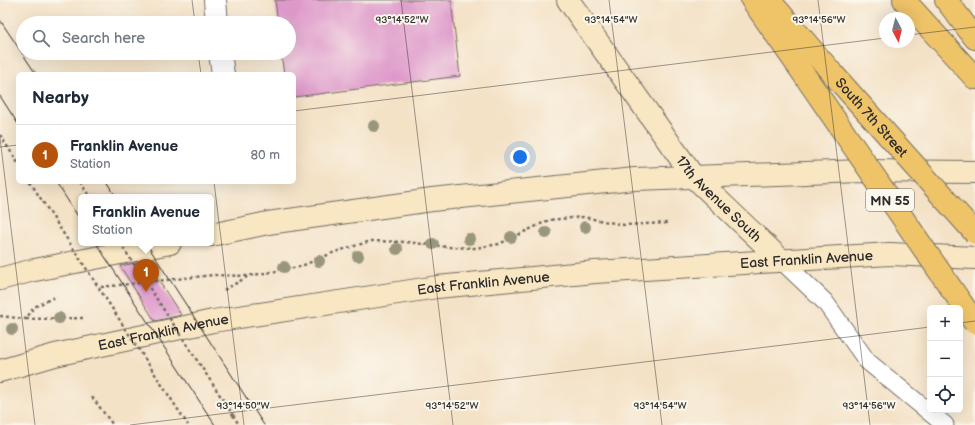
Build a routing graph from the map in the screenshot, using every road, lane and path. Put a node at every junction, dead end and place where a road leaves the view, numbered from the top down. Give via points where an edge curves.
1 (215, 0) edge
2 (568, 0) edge
3 (752, 0) edge
4 (769, 0) edge
5 (904, 0) edge
6 (946, 0) edge
7 (216, 16) edge
8 (975, 38) edge
9 (221, 60) edge
10 (223, 72) edge
11 (975, 78) edge
12 (0, 135) edge
13 (16, 160) edge
14 (975, 172) edge
15 (693, 176) junction
16 (31, 184) edge
17 (81, 184) edge
18 (88, 194) edge
19 (667, 223) dead end
20 (975, 233) edge
21 (214, 234) edge
22 (122, 246) edge
23 (155, 246) edge
24 (975, 258) edge
25 (782, 261) junction
26 (0, 279) edge
27 (97, 288) dead end
28 (60, 294) dead end
29 (0, 316) edge
30 (975, 323) edge
31 (0, 371) edge
32 (92, 398) dead end
33 (113, 425) edge
34 (188, 425) edge
35 (239, 425) edge
36 (945, 425) edge

1 - 7 street
2 - 15 main road, 17th Avenue South
3 - 30 highway, MN 55, bridge
4 - 20 highway, South 7th Street, bridge
5 - 11 highway
6 - 8 highway
9 - 10 street
12 - 13 path
14 - 15 main road via 862,171
15 - 21 main road via 635,179 432,200
15 - 25 main road, 17th Avenue South
16 - 34 path, bridge
17 - 18 path
19 - 27 path via 624,225 583,217 549,220 499,244 476,248 370,241 299,267 255,275 213,275
22 - 35 path, bridge
23 - 26 main road
24 - 25 main road, East Franklin Avenue via 890,254
25 - 31 main road, East Franklin Avenue via 594,272 437,287 213,321 55,356
25 - 36 lane, 17th Avenue South via 824,302 867,360
28 - 29 path via 34,307 26,319
32 - 33 path

